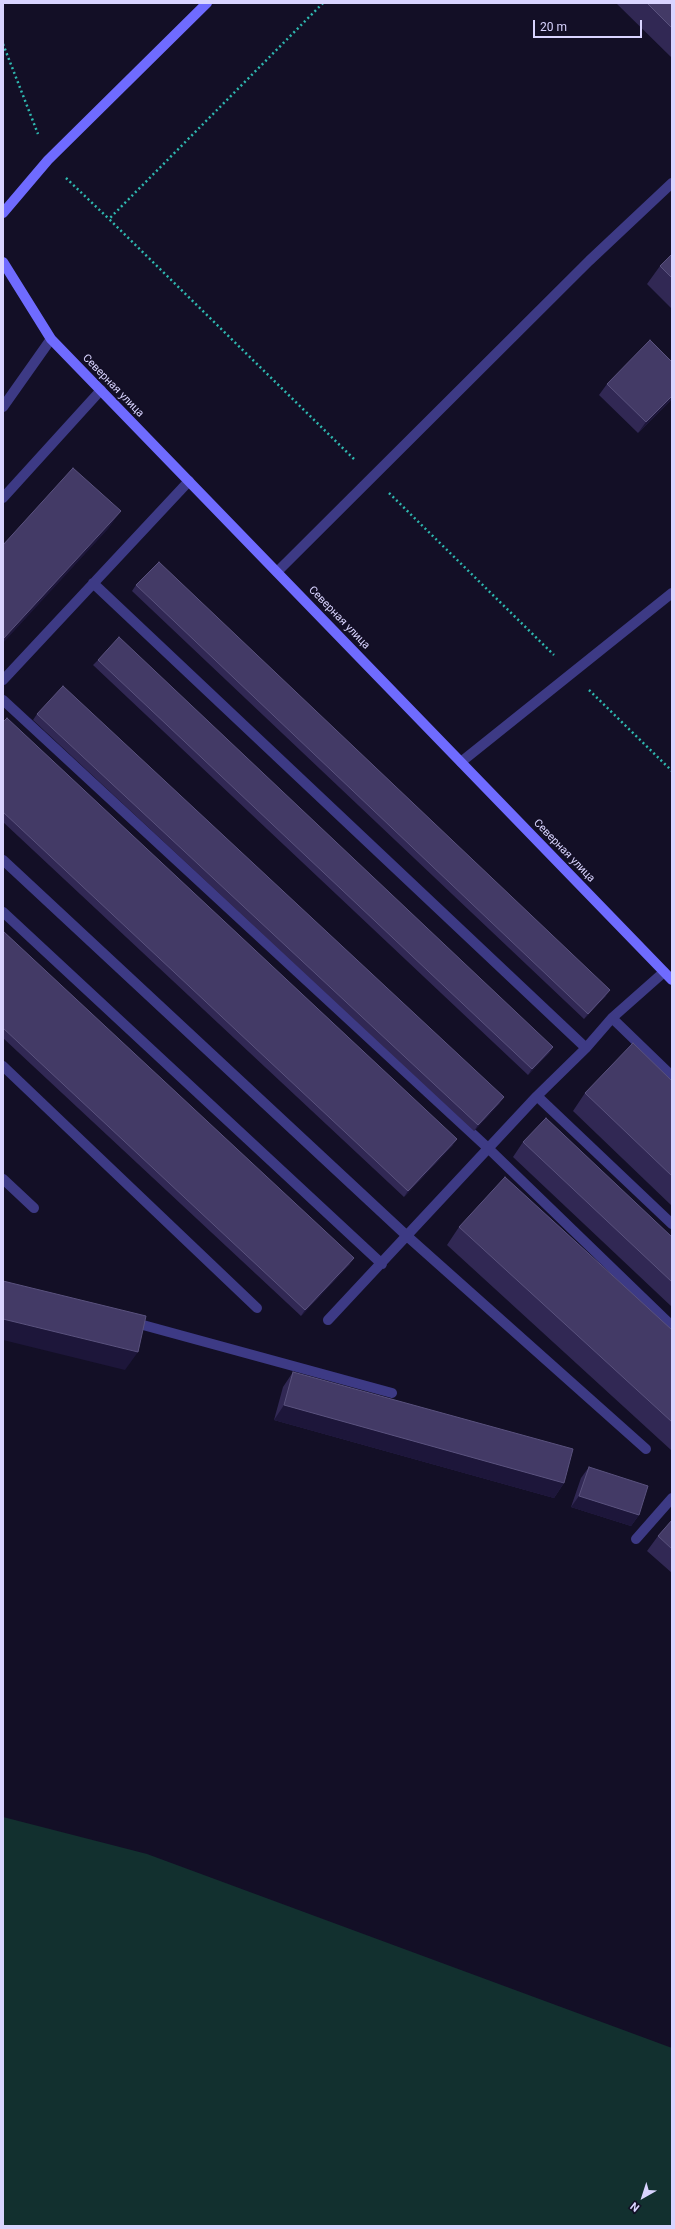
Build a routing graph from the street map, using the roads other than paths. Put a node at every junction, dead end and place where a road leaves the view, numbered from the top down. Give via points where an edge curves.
1 (207, 3) edge
2 (672, 183) edge
3 (3, 213) edge
4 (3, 262) edge
5 (51, 339) junction
6 (101, 390) junction
7 (3, 407) edge
8 (189, 481) junction
9 (3, 498) edge
10 (277, 572) junction
11 (93, 583) junction
12 (672, 593) edge
13 (3, 680) edge
14 (3, 700) edge
15 (461, 762) junction
16 (3, 860) edge
17 (3, 912) edge
18 (664, 972) junction
19 (672, 980) edge
20 (612, 1018) junction
21 (586, 1048) junction
22 (3, 1066) edge
23 (672, 1076) edge
24 (537, 1096) junction
25 (489, 1150) junction
26 (3, 1179) edge
27 (34, 1208) dead end
28 (672, 1224) edge
29 (407, 1236) junction
30 (382, 1264) junction
31 (257, 1308) dead end
32 (125, 1320) edge
33 (328, 1320) dead end
34 (672, 1326) edge
35 (392, 1393) dead end
36 (646, 1449) dead end
37 (672, 1498) edge
38 (636, 1539) dead end

1 - 3 street via 48,160
2 - 10 lane via 589,261
4 - 5 street, Северная улица
5 - 6 street, Северная улица
5 - 7 lane
6 - 8 street, Северная улица
6 - 9 lane
8 - 10 street, Северная улица
8 - 11 lane
10 - 15 street, Северная улица
11 - 13 lane
11 - 21 lane
12 - 15 lane
14 - 25 lane
15 - 18 street, Северная улица
16 - 29 lane
17 - 30 lane
18 - 19 street, Северная улица
18 - 20 lane
20 - 21 lane
20 - 23 lane
21 - 24 lane
22 - 31 lane
24 - 25 lane
24 - 28 lane
25 - 29 lane
25 - 34 lane
26 - 27 lane
29 - 30 lane
29 - 36 lane
30 - 33 lane
32 - 35 lane
37 - 38 lane

